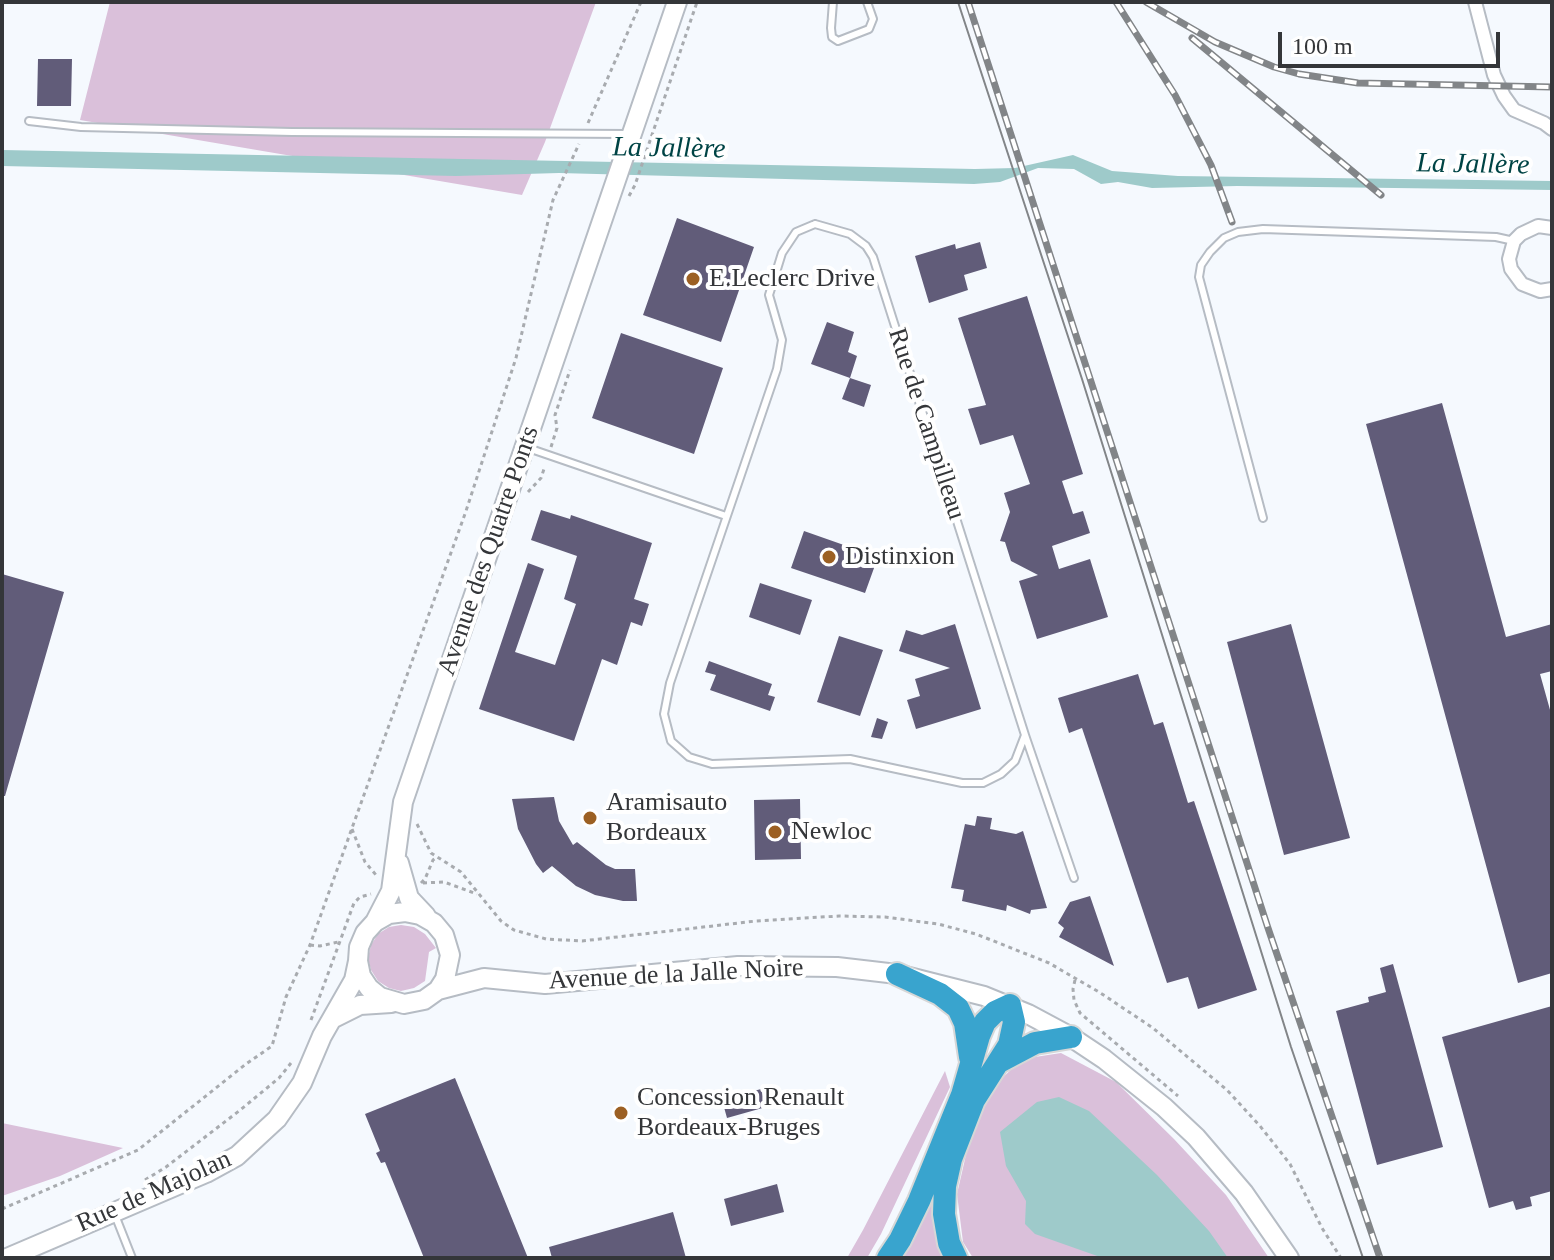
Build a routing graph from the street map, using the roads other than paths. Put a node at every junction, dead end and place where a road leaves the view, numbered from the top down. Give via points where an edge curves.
1 (677, 2) edge
2 (833, 2) edge
3 (867, 2) edge
4 (1475, 2) edge
5 (29, 121) dead end
6 (1552, 129) edge
7 (633, 134) junction
8 (1552, 228) edge
9 (1514, 241) junction
10 (1551, 293) edge
11 (525, 447) junction
12 (726, 516) junction
13 (1263, 518) dead end
14 (1025, 735) junction
15 (1074, 878) dead end
16 (398, 890) junction
17 (375, 922) junction
18 (434, 923) junction
19 (447, 942) junction
20 (358, 961) junction
21 (897, 974) junction
22 (484, 978) junction
23 (438, 990) junction
24 (393, 1003) junction
25 (1010, 1005) junction
26 (330, 1020) junction
27 (1071, 1037) junction
28 (998, 1062) junction
29 (970, 1066) junction
30 (113, 1211) junction
31 (7, 1258) edge
32 (132, 1258) edge
33 (888, 1258) edge
34 (956, 1258) edge
35 (1289, 1258) edge

1 - 7 main road, Avenue des Quatre Ponts
2 - 3 lane via 832,37 838,41 869,29 873,19
4 - 6 street via 1504,96 1514,110
5 - 7 lane via 81,127 581,138
7 - 11 main road, Avenue des Quatre Ponts
8 - 9 street via 1529,229
9 - 10 street via 1509,259 1515,277 1531,289
9 - 13 lane via 1263,229 1224,238 1210,252 1199,277
11 - 12 lane
11 - 16 main road, Avenue des Quatre Ponts via 403,802
12 - 14 lane, Rue de Campilleau via 664,714 671,741 689,757 712,764 850,759 983,783 1015,761
12 - 14 lane, Rue de Campilleau via 777,369 782,340 769,295 782,253 796,232 815,224 835,227 866,246 873,257
14 - 15 lane, Rue de Campilleau
16 - 17 main road, Avenue des Quatre Ponts
16 - 18 main road
17 - 18 main road via 405,912
17 - 20 main road via 365,933
18 - 19 main road
19 - 22 main road
19 - 23 main road via 449,967
20 - 24 main road via 369,988
20 - 26 main road, Rue de Majolan via 354,980
21 - 22 main road, Avenue de la Jalle Noire via 738,966 545,984
21 - 25 main road, Avenue de la Jalle Noire
21 - 29 highway via 958,1008
22 - 23 main road, Avenue de la Jalle Noire
23 - 24 main road via 418,1002
24 - 26 main road via 360,1005
25 - 27 main road, Avenue de la Jalle Noire
25 - 28 highway via 1013,1032
25 - 29 highway via 985,1022
26 - 30 main road, Rue de Majolan via 302,1083 277,1119 237,1156
27 - 28 highway via 1035,1043
27 - 35 main road, Avenue de la Jalle Noire via 1196,1137
28 - 34 highway via 974,1100 945,1186 944,1214
29 - 33 highway via 919,1201
30 - 31 main road, Rue de Majolan
30 - 32 lane

